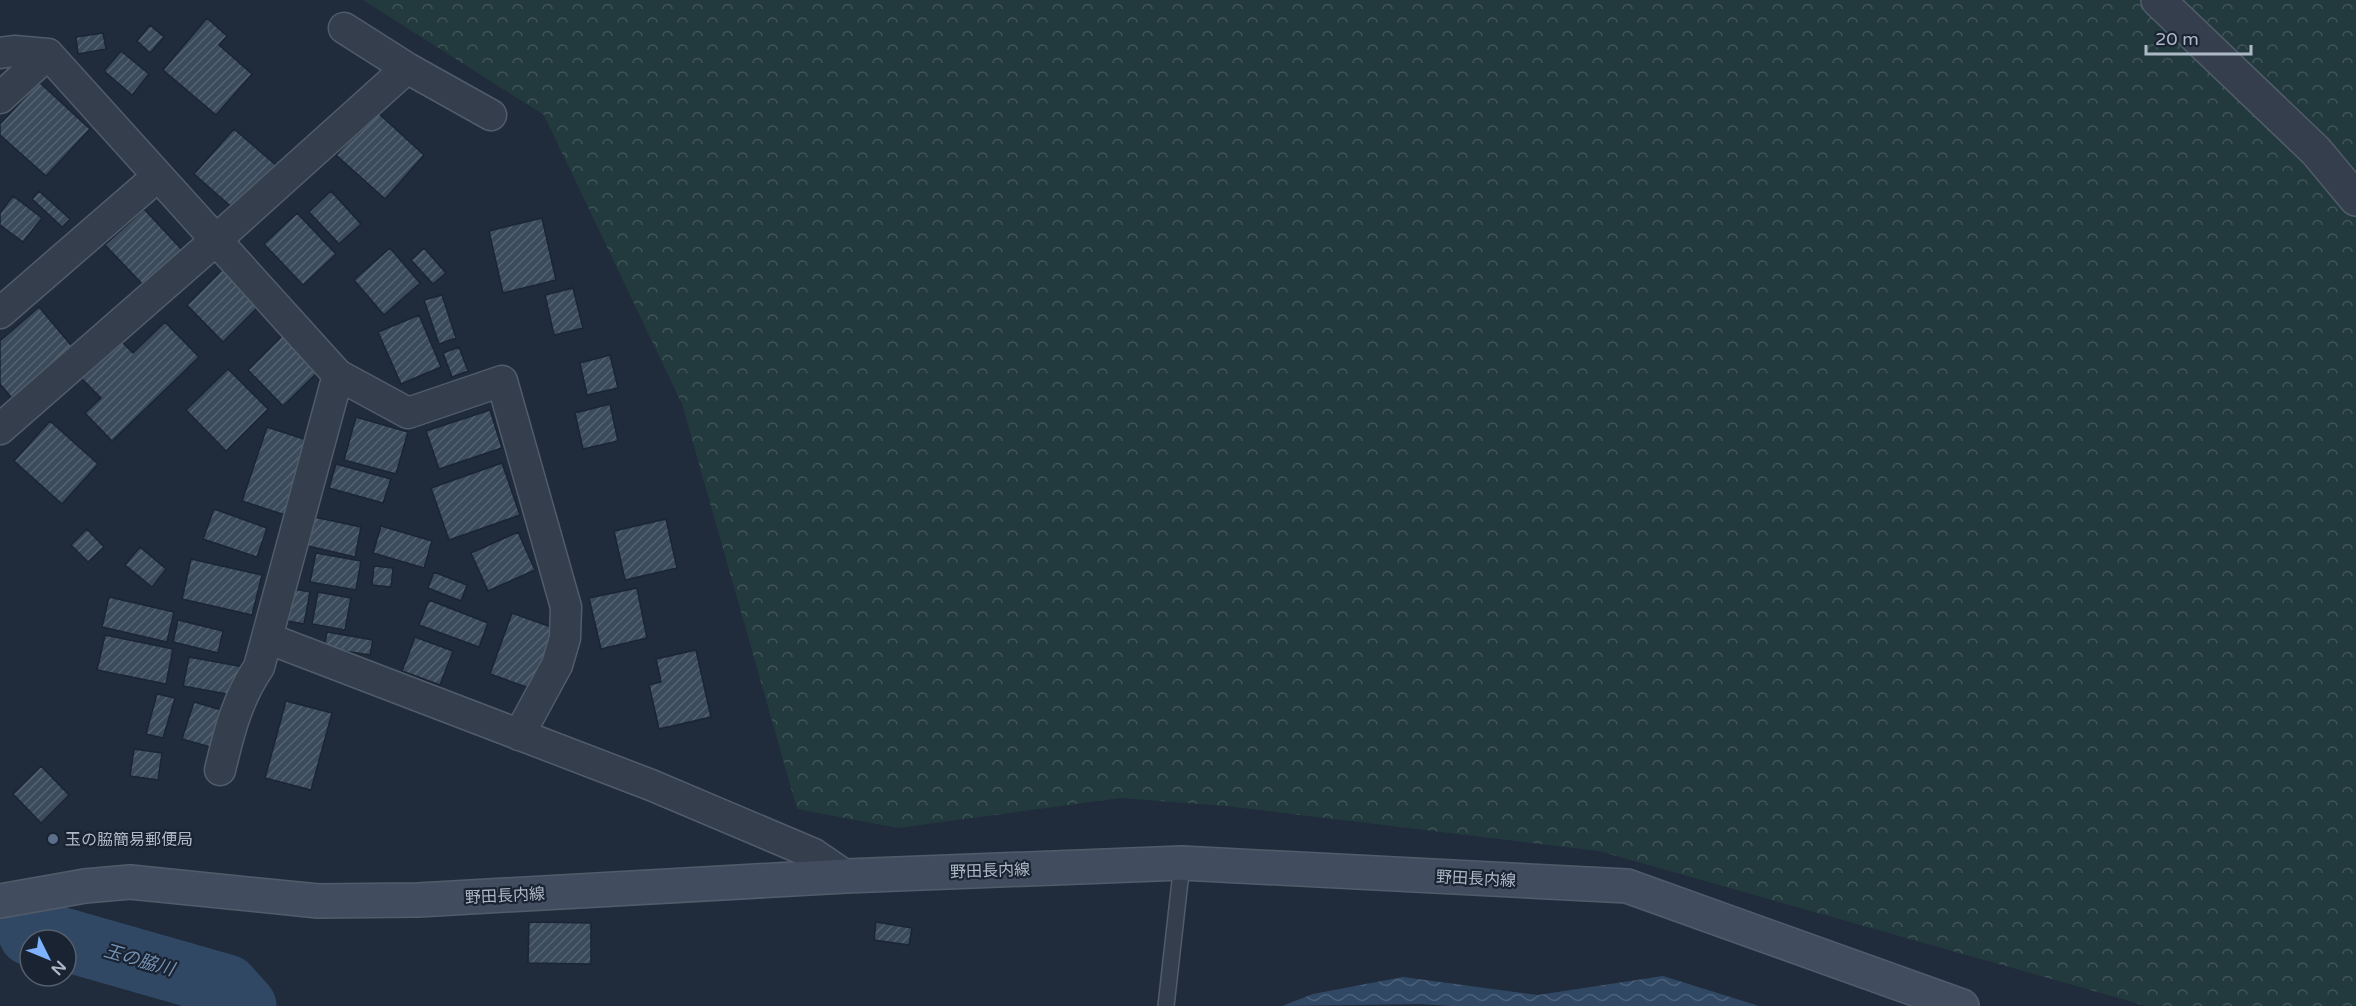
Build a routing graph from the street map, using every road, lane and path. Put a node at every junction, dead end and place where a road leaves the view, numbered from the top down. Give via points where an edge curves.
1 (2158, 0) edge
2 (344, 28) dead end
3 (0, 53) edge
4 (48, 54) junction
5 (407, 68) junction
6 (0, 98) edge
7 (491, 115) dead end
8 (158, 176) junction
9 (2356, 199) edge
10 (216, 240) junction
11 (0, 313) edge
12 (338, 375) junction
13 (0, 429) edge
14 (267, 638) junction
15 (519, 735) junction
16 (220, 770) dead end
17 (1182, 863) junction
18 (846, 876) junction
19 (0, 901) edge
20 (1166, 1006) edge
21 (1962, 1006) edge

1 - 9 street via 2316,151
2 - 5 street
3 - 4 street
4 - 6 street
4 - 8 street
5 - 7 street
5 - 10 street
8 - 10 street
8 - 11 street
10 - 12 street
10 - 13 street
12 - 14 street
12 - 15 street via 408,413 502,381 566,608 565,638 557,664
14 - 15 street
14 - 16 street via 259,667 234,715
15 - 18 street via 651,785 814,854
17 - 18 main road, 野田長内線
17 - 20 lane
17 - 21 main road, 野田長内線 via 1627,886
18 - 19 main road, 野田長内線 via 418,900 318,901 129,882

